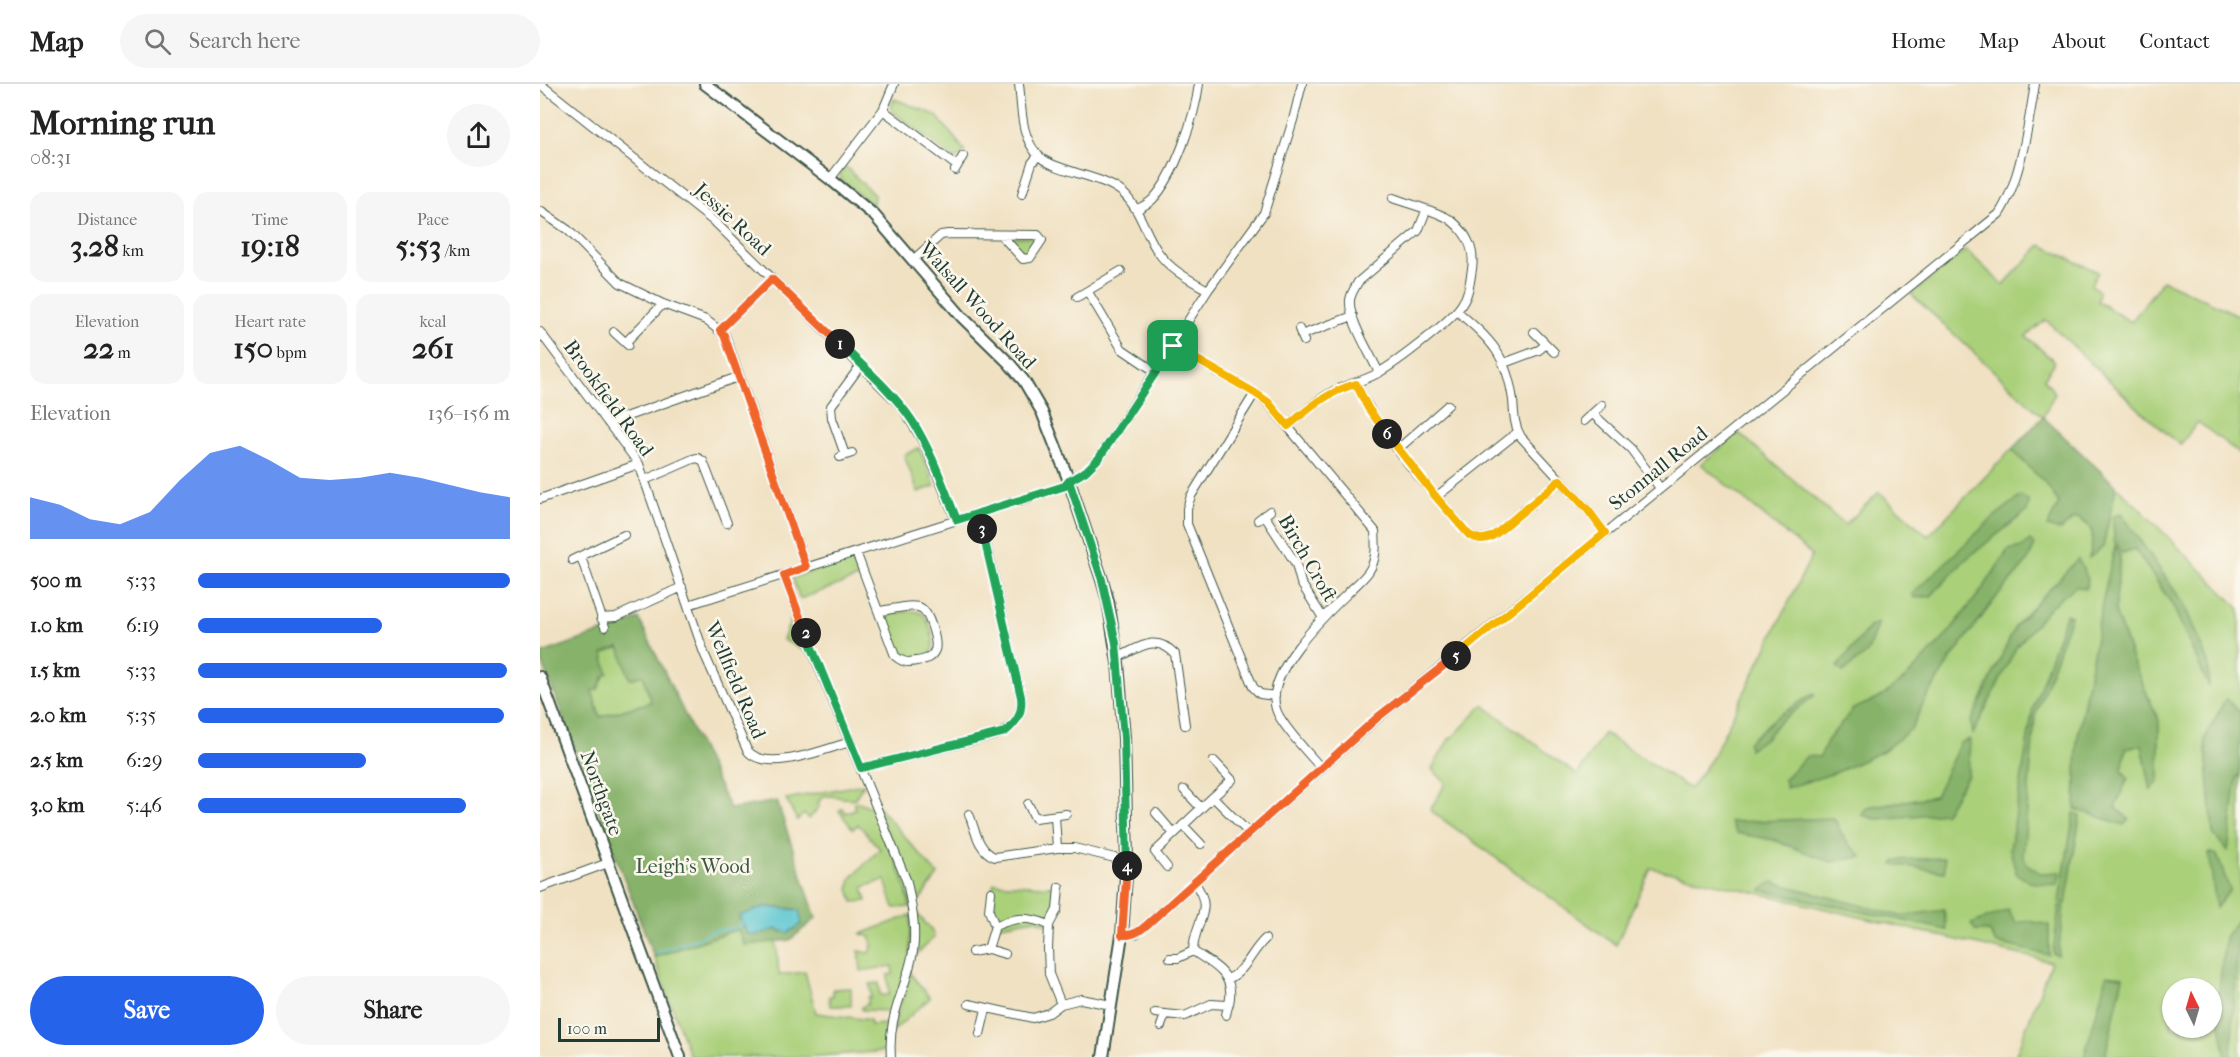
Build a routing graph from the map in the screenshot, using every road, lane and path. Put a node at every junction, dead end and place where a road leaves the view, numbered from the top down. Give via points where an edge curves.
1 (540, 84) edge
2 (705, 84) edge
3 (1019, 84) edge
4 (1199, 84) edge
5 (1302, 84) edge
6 (2035, 84) edge
7 (892, 85) edge
8 (883, 110) junction
9 (963, 156) dead end
10 (1038, 156) junction
11 (831, 179) junction
12 (1022, 194) dead end
13 (1393, 198) dead end
14 (1136, 210) junction
15 (540, 211) edge
16 (1426, 211) junction
17 (1001, 235) junction
18 (913, 260) junction
19 (1121, 271) dead end
20 (772, 279) junction
21 (1208, 290) junction
22 (1088, 292) junction
23 (1077, 297) dead end
24 (663, 304) junction
25 (1457, 311) junction
26 (1353, 316) junction
27 (720, 330) junction
28 (540, 332) edge
29 (614, 332) dead end
30 (1534, 332) dead end
31 (1301, 335) dead end
32 (1545, 345) junction
33 (1173, 346) junction
34 (1554, 352) dead end
35 (1504, 363) junction
36 (861, 365) junction
37 (1156, 372) junction
38 (1379, 373) junction
39 (738, 377) junction
40 (1356, 384) junction
41 (1255, 393) junction
42 (1602, 405) dead end
43 (1447, 410) dead end
44 (1593, 414) junction
45 (1584, 421) dead end
46 (608, 423) junction
47 (1288, 426) junction
48 (1518, 432) junction
49 (1398, 449) junction
50 (846, 455) dead end
51 (639, 464) junction
52 (645, 480) junction
53 (1560, 480) junction
54 (1069, 481) junction
55 (1660, 488) junction
56 (541, 496) edge
57 (1436, 497) junction
58 (979, 513) junction
59 (1264, 516) dead end
60 (957, 520) junction
61 (727, 523) dead end
62 (1605, 533) junction
63 (620, 540) dead end
64 (856, 552) junction
65 (581, 557) junction
66 (572, 560) dead end
67 (806, 567) junction
68 (784, 575) junction
69 (682, 587) junction
70 (688, 605) junction
71 (880, 611) junction
72 (601, 618) junction
73 (1323, 618) junction
74 (605, 627) dead end
75 (1117, 658) junction
76 (540, 677) edge
77 (1275, 696) junction
78 (1192, 709) dead end
79 (1183, 710) junction
80 (1185, 725) dead end
81 (850, 742) junction
82 (1214, 761) dead end
83 (861, 768) junction
84 (1321, 768) junction
85 (1184, 790) dead end
86 (1213, 797) junction
87 (1028, 804) dead end
88 (1201, 808) junction
89 (1156, 813) dead end
90 (969, 814) dead end
91 (1066, 814) dead end
92 (1055, 816) junction
93 (1183, 825) junction
94 (1249, 832) junction
95 (1174, 834) junction
96 (1201, 844) dead end
97 (1057, 848) junction
98 (1127, 861) junction
99 (608, 863) junction
100 (1167, 867) dead end
101 (1194, 882) junction
102 (1059, 887) dead end
103 (540, 888) edge
104 (991, 892) dead end
105 (1049, 925) junction
106 (994, 926) junction
107 (1122, 935) junction
108 (1265, 939) dead end
109 (1249, 940) dead end
110 (1256, 948) junction
111 (988, 949) junction
112 (1193, 951) junction
113 (972, 952) dead end
114 (1005, 954) dead end
115 (1170, 958) dead end
116 (1228, 979) junction
117 (969, 1004) dead end
118 (1061, 1004) junction
119 (1111, 1005) junction
120 (1227, 1005) junction
121 (986, 1009) junction
122 (1155, 1013) dead end
123 (1165, 1015) junction
124 (1226, 1015) dead end
125 (1161, 1026) dead end
126 (980, 1034) dead end
127 (680, 1057) edge
128 (891, 1057) edge
129 (1103, 1057) edge

1 - 20 street, Jessie Road via 717,224
2 - 11 street, Walsall Wood Road
3 - 10 street via 1024,127
4 - 14 street via 1188,130 1175,162 1152,200
5 - 21 street via 1264,213
6 - 55 street, Stonnall Road via 2013,184 1999,214
7 - 8 street
8 - 9 street via 956,168
8 - 11 street
10 - 12 street
10 - 14 street via 1109,184 1124,194
11 - 18 street, Walsall Wood Road via 874,215
13 - 16 street
14 - 21 street via 1158,253 1178,272
15 - 24 street via 568,230 620,283
16 - 25 street via 1450,219 1469,241 1471,278
16 - 26 street via 1418,231 1358,282 1350,302
17 - 17 street via 1038,235 1042,240 1030,258 1023,259
17 - 18 street via 944,234
18 - 54 street, Walsall Wood Road via 1024,381 1042,412
19 - 22 street
20 - 27 street
20 - 36 street, Jessie Road
21 - 33 street
22 - 23 street
22 - 37 street via 1122,349
24 - 27 street via 706,320
24 - 29 street via 627,344
25 - 35 street via 1492,343
25 - 38 street
26 - 31 street
26 - 38 street
27 - 39 street
28 - 46 street, Brookfield Road
30 - 32 street
32 - 34 street
32 - 35 street
33 - 37 street
33 - 41 street
35 - 48 street
36 - 50 street via 831,405
36 - 60 street, Jessie Road via 915,425
37 - 54 street via 1099,458
38 - 40 street
39 - 46 street
39 - 67 street
40 - 47 street via 1325,397
40 - 49 street
41 - 47 street
41 - 77 street via 1191,496 1187,524 1253,687 1260,694
42 - 44 street
43 - 49 street
44 - 45 street
44 - 55 street via 1630,449
46 - 51 street, Brookfield Road
47 - 73 street via 1375,531 1375,557 1368,572
48 - 53 street
48 - 57 street
49 - 57 street
51 - 52 street, Brookfield Road
51 - 56 street
52 - 61 street via 698,458 703,461
52 - 69 street, Brookfield Road
53 - 57 street via 1497,533 1482,540 1469,535
53 - 62 street
54 - 58 street via 1065,486
54 - 75 street, Walsall Wood Road via 1105,591
55 - 62 street, Stonnall Road
58 - 60 street
58 - 83 street via 1021,697 1017,720 996,735
59 - 73 street, Birch Croft via 1296,564 1301,583
60 - 64 street
62 - 84 street, Stonnall Road
63 - 65 street
64 - 67 street
64 - 71 street
65 - 66 street
65 - 72 street
67 - 68 street
68 - 70 street
68 - 81 street
69 - 70 street, Wellfield Road
69 - 72 street via 616,617
70 - 81 street, Wellfield Road via 720,691 750,754 762,760 780,761
71 - 71 street via 895,656 908,663 928,659 936,645 928,613 915,607
72 - 74 street
73 - 77 street via 1282,671
75 - 79 street via 1154,642 1167,645 1175,654
75 - 98 street, Walsall Wood Road via 1124,738
76 - 99 street, Northgate
77 - 84 street via 1276,712
78 - 79 street
79 - 80 street
81 - 83 street
82 - 86 street via 1232,780
83 - 128 street via 907,882 913,909 912,959 892,1017
84 - 94 street, Stonnall Road
85 - 88 street
86 - 88 street
86 - 94 street
87 - 92 street via 1035,818
88 - 93 street
89 - 95 street
90 - 97 street via 987,854 995,857
91 - 92 street
92 - 97 street
93 - 95 street
93 - 96 street
94 - 101 street, Stonnall Road
95 - 100 street via 1155,852
97 - 98 street via 1074,848
98 - 107 street, Walsall Wood Road
99 - 103 street
99 - 127 street, Northgate
101 - 107 street, Stonnall Road via 1136,934
101 - 112 street via 1205,905
102 - 105 street via 1057,910
104 - 106 street via 989,911
105 - 106 street via 1020,918
105 - 118 street via 1049,974
106 - 111 street
107 - 119 street, Walsall Wood Road
108 - 110 street
109 - 110 street
110 - 116 street via 1239,975
111 - 113 street
111 - 114 street
112 - 115 street
112 - 116 street
116 - 120 street
117 - 121 street
118 - 119 street via 1081,999
118 - 121 street via 1033,1018
119 - 129 street, Walsall Wood Road
120 - 123 street via 1211,1004 1185,1016
120 - 124 street
121 - 126 street
122 - 123 street
123 - 125 street

